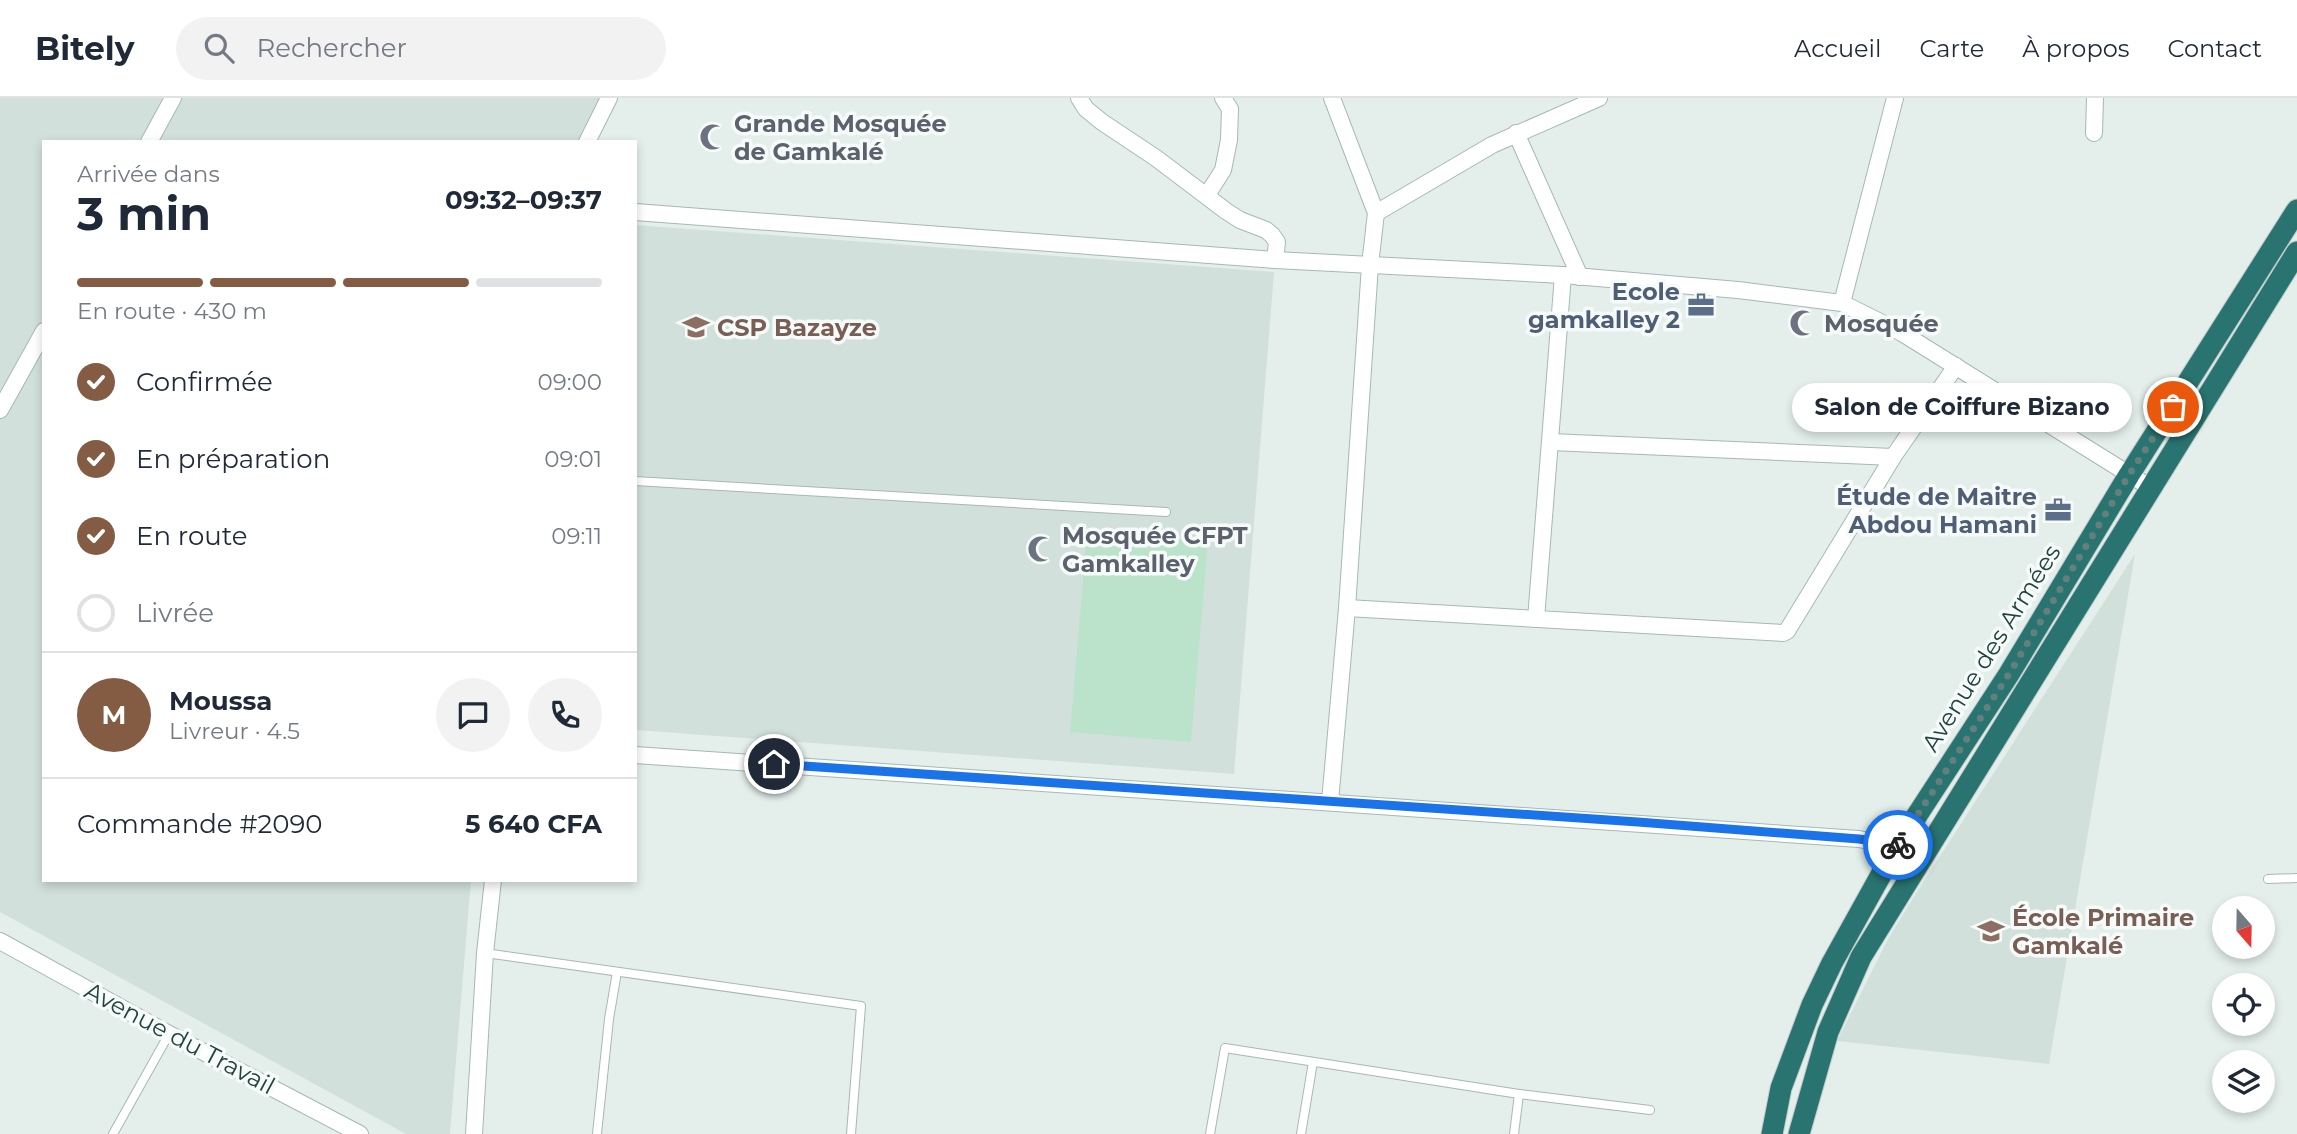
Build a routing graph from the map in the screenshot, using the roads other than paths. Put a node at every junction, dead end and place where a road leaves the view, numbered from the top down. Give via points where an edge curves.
1 (173, 98) edge
2 (609, 98) edge
3 (1079, 98) edge
4 (1223, 98) edge
5 (1332, 98) edge
6 (1599, 98) edge
7 (1895, 98) edge
8 (2095, 98) edge
9 (1516, 133) junction
10 (2094, 133) dead end
11 (150, 140) edge
12 (588, 140) edge
13 (1208, 195) junction
14 (2297, 209) edge
15 (637, 212) edge
16 (1376, 213) junction
17 (2297, 253) edge
18 (1275, 260) junction
19 (1370, 265) junction
20 (1563, 275) junction
21 (1580, 277) junction
22 (1842, 303) junction
23 (42, 335) edge
24 (1956, 366) junction
25 (0, 410) edge
26 (1550, 442) junction
27 (1893, 457) junction
28 (2129, 475) junction
29 (637, 481) edge
30 (2151, 488) junction
31 (1166, 512) dead end
32 (1347, 608) junction
33 (1536, 619) junction
34 (637, 755) edge
35 (1330, 802) junction
36 (1897, 846) junction
37 (1924, 853) junction
38 (2297, 878) edge
39 (2268, 879) dead end
40 (493, 882) edge
41 (0, 941) edge
42 (485, 953) junction
43 (617, 972) junction
44 (169, 1034) junction
45 (1313, 1062) junction
46 (1519, 1094) junction
47 (1650, 1110) dead end
48 (113, 1134) edge
49 (360, 1134) edge
50 (474, 1134) edge
51 (597, 1134) edge
52 (851, 1134) edge
53 (1210, 1134) edge
54 (1301, 1134) edge
55 (1514, 1134) edge
56 (1772, 1134) edge
57 (1799, 1134) edge

1 - 11 street
2 - 12 street
3 - 13 street via 1102,122
4 - 13 street via 1230,109 1229,140 1223,170
5 - 16 street
6 - 9 street
7 - 22 street
8 - 10 street
9 - 16 street
9 - 21 street
13 - 18 street via 1226,211 1272,235
14 - 28 highway, Avenue des Armées
15 - 18 street
16 - 19 street
17 - 30 highway
18 - 19 street
19 - 20 street
19 - 32 street
20 - 21 street
20 - 26 street
21 - 22 street
22 - 24 street
23 - 25 street
24 - 27 street
24 - 28 street
26 - 27 street
26 - 33 street
27 - 33 street via 1783,634
28 - 30 street
28 - 36 highway, Avenue des Armées via 2009,674
29 - 31 lane
30 - 37 highway
32 - 33 street
32 - 35 street
34 - 35 street
35 - 36 street via 1859,839
36 - 37 street
36 - 56 highway, Avenue des Armées via 1812,1004 1782,1088
37 - 57 highway via 1852,977 1828,1032
38 - 39 lane
40 - 42 street
41 - 44 street, Avenue du Travail
42 - 43 lane
42 - 50 street
43 - 51 lane
43 - 52 lane via 861,1006
44 - 48 lane
44 - 49 street, Avenue du Travail
45 - 46 lane
45 - 53 lane via 1225,1048
45 - 54 lane
46 - 47 lane
46 - 55 lane

